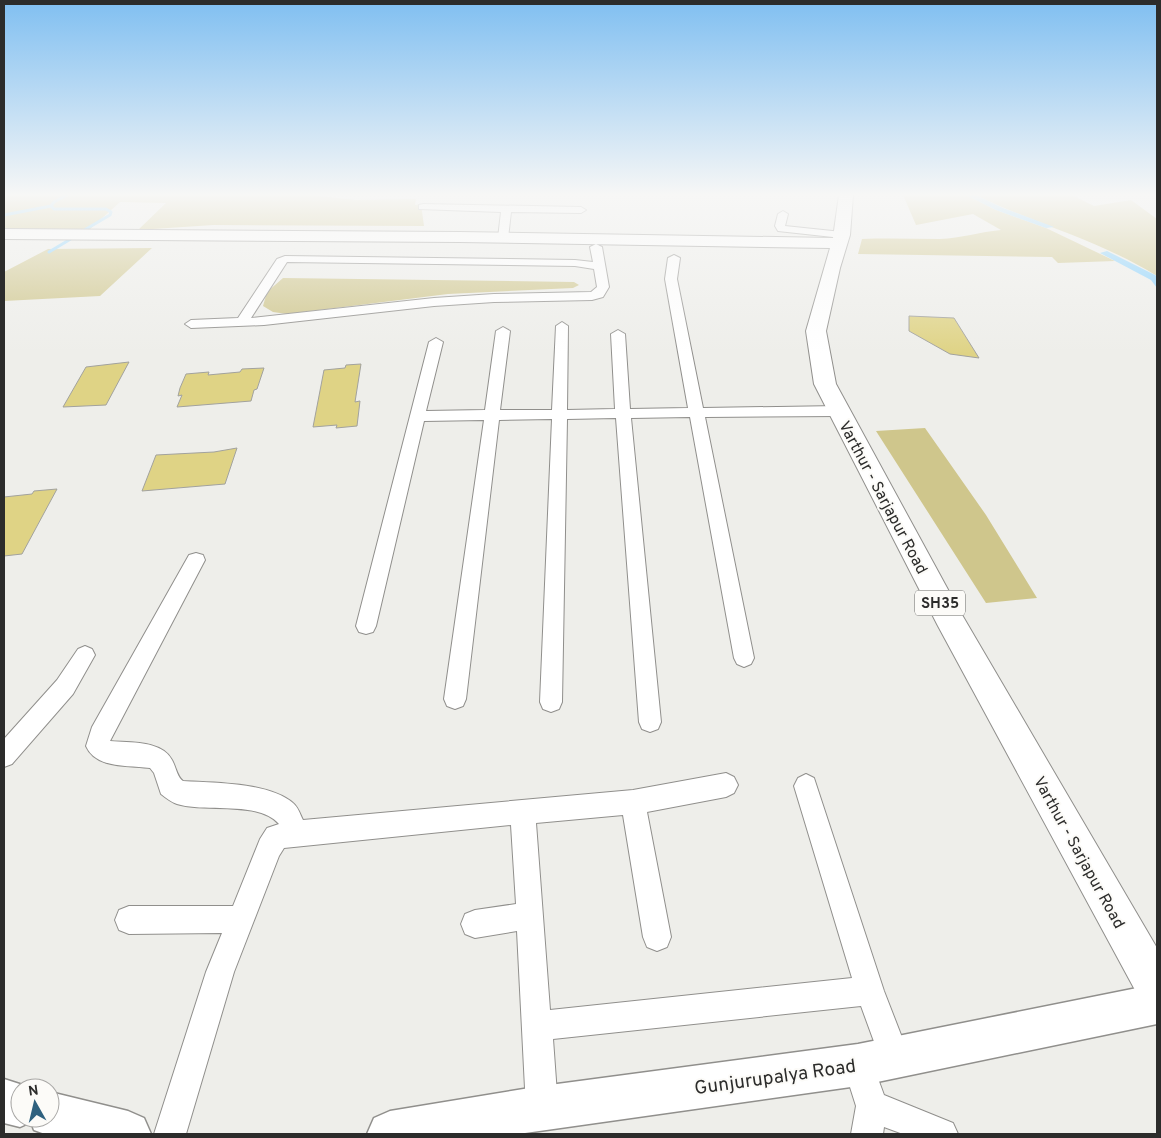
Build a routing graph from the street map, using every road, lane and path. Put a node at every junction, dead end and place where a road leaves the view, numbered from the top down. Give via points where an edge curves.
1 (591, 248) edge
2 (838, 248) edge
3 (674, 258) dead end
4 (593, 266) junction
5 (576, 296) junction
6 (241, 323) junction
7 (191, 324) dead end
8 (562, 326) dead end
9 (503, 331) dead end
10 (618, 334) dead end
11 (436, 342) dead end
12 (839, 411) junction
13 (697, 413) junction
14 (559, 414) junction
15 (623, 414) junction
16 (491, 415) junction
17 (418, 416) junction
18 (196, 560) dead end
19 (366, 626) dead end
20 (85, 655) dead end
21 (744, 658) dead end
22 (455, 699) dead end
23 (551, 702) dead end
24 (650, 722) dead end
25 (4, 756) edge
26 (726, 785) dead end
27 (806, 786) dead end
28 (634, 802) junction
29 (524, 813) junction
30 (294, 833) junction
31 (530, 915) junction
32 (240, 919) junction
33 (129, 920) dead end
34 (475, 924) dead end
35 (656, 937) dead end
36 (1157, 988) edge
37 (870, 991) junction
38 (1157, 1004) edge
39 (537, 1026) junction
40 (877, 1062) junction
41 (542, 1108) junction
42 (60, 1117) edge
43 (870, 1120) edge
44 (128, 1134) edge
45 (170, 1134) edge
46 (390, 1134) edge
47 (942, 1134) edge

1 - 4 street
2 - 12 main road, Varthur - Sarjapur Road / SH35 via 822,299 816,331 822,374
3 - 13 street via 671,279
4 - 5 street via 588,284
4 - 5 street via 603,287 599,294
4 - 6 street via 285,259
5 - 6 street via 434,302
6 - 7 street
8 - 14 street
9 - 16 street
10 - 15 street
11 - 17 street
12 - 13 street
12 - 36 main road, Varthur - Sarjapur Road / SH35 via 948,617
13 - 15 street
13 - 21 street
14 - 15 street
14 - 16 street
14 - 23 street
15 - 24 street
16 - 17 street
16 - 22 street
17 - 19 street
18 - 30 street via 100,735 97,746 104,752 155,757 164,767 169,786 179,793 261,801 281,809 292,820
20 - 25 street via 65,687
26 - 28 street
27 - 37 street
28 - 29 street
28 - 35 street
29 - 30 street
29 - 31 street
30 - 32 street via 276,837 269,848
31 - 34 street
31 - 39 street
32 - 33 street
32 - 45 street via 220,972
37 - 39 street
37 - 40 street
38 - 40 street, Gunjurupalya Road
39 - 41 street
40 - 41 street, Gunjurupalya Road
40 - 43 street
41 - 46 street, Gunjurupalya Road
42 - 44 street
43 - 47 street

